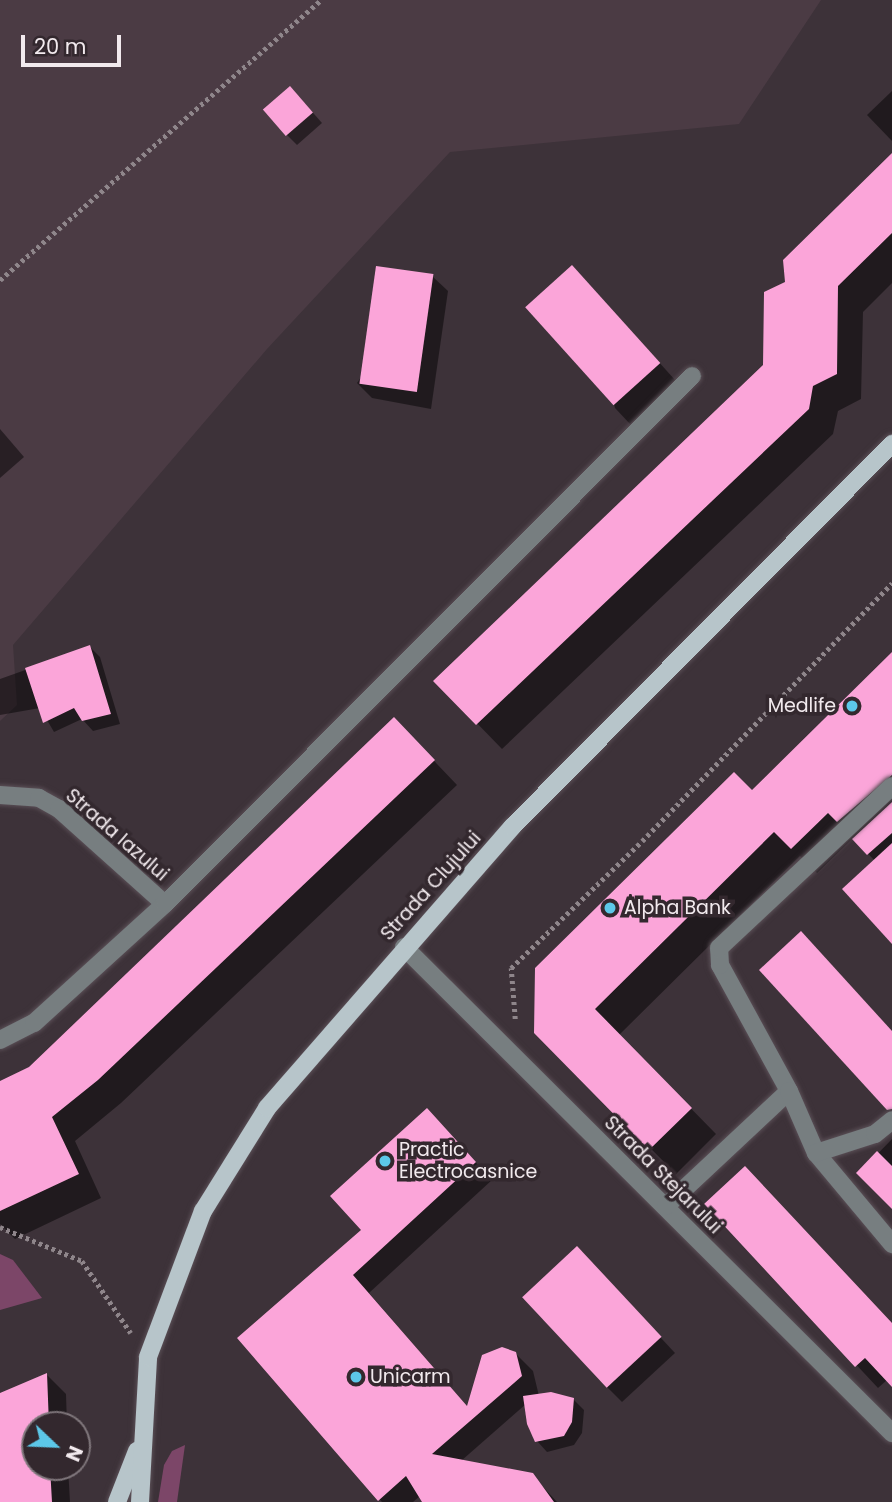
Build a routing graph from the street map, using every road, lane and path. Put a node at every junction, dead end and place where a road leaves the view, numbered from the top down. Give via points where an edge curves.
1 (321, 0) edge
2 (0, 280) edge
3 (692, 376) dead end
4 (892, 444) edge
5 (892, 583) edge
6 (892, 786) edge
7 (0, 795) edge
8 (165, 904) junction
9 (404, 947) junction
10 (0, 1040) edge
11 (517, 1055) junction
12 (789, 1091) junction
13 (892, 1120) edge
14 (816, 1153) junction
15 (666, 1206) junction
16 (0, 1227) edge
17 (892, 1244) edge
18 (148, 1357) junction
19 (892, 1433) edge
20 (140, 1441) junction
21 (117, 1502) edge
22 (141, 1502) edge

1 - 2 path
3 - 8 street
4 - 9 main road, Strada Clujului via 512,827
5 - 11 path via 642,841 511,968
6 - 12 street via 719,948 720,965
7 - 8 street, Strada Iazului via 39,798 59,809
8 - 10 street via 34,1023
9 - 11 street, Strada Stejarului
9 - 18 main road, Strada Clujului via 267,1108 231,1162 203,1211
11 - 15 street, Strada Stejarului
12 - 14 street
12 - 15 street
13 - 14 street via 875,1134
14 - 17 street
15 - 19 street, Strada Stejarului via 763,1309
16 - 18 path via 82,1261
18 - 20 main road, Strada Clujului
20 - 21 main road, Strada Clujului
20 - 22 main road, Strada Clujului

